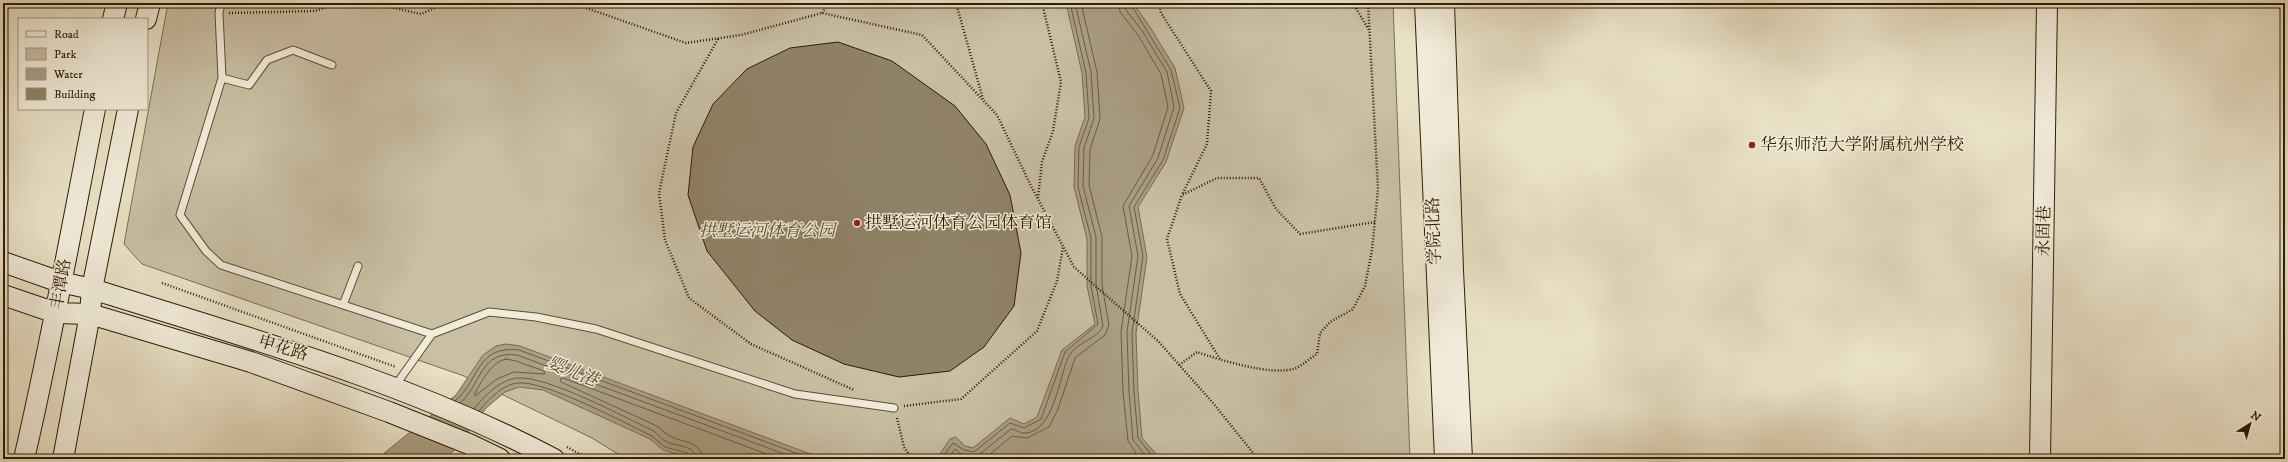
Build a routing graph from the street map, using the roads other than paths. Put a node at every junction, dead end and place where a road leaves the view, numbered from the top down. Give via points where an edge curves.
1 (117, 3) edge
2 (150, 3) edge
3 (221, 3) edge
4 (1425, 3) edge
5 (1444, 3) edge
6 (2047, 3) edge
7 (114, 18) edge
8 (146, 18) edge
9 (332, 65) dead end
10 (222, 78) junction
11 (95, 110) edge
12 (128, 110) edge
13 (3, 262) edge
14 (358, 266) dead end
15 (60, 282) junction
16 (92, 289) junction
17 (3, 295) edge
18 (343, 305) junction
19 (56, 313) junction
20 (90, 314) junction
21 (432, 334) junction
22 (403, 391) junction
23 (894, 408) road end
24 (25, 455) edge
25 (63, 458) edge
26 (500, 459) edge
27 (554, 459) edge
28 (1445, 459) edge
29 (1462, 459) edge
30 (2040, 459) edge

1 - 7 main road
2 - 8 main road
3 - 10 lane via 219,14
4 - 28 main road, 学院北路
5 - 29 main road, 学院北路
6 - 30 main road, 永固巷
9 - 10 lane via 292,50 267,60 249,85
10 - 18 lane via 180,215 206,251 221,265
11 - 15 main road, 丰潭路
12 - 16 main road, 丰潭路
13 - 15 main road, 申花路
14 - 18 lane
15 - 16 main road, 申花路
15 - 19 main road, 丰潭路
16 - 20 main road, 丰潭路
16 - 22 main road, 申花路 via 322,360
17 - 19 main road, 申花路
18 - 21 lane
19 - 20 main road, 申花路
19 - 24 main road, 丰潭路
20 - 25 main road, 丰潭路
20 - 26 main road, 申花路 via 251,362 389,412
21 - 22 lane via 405,372
21 - 23 lane via 489,312 536,317 596,329 795,394
22 - 27 main road, 申花路 via 486,426

